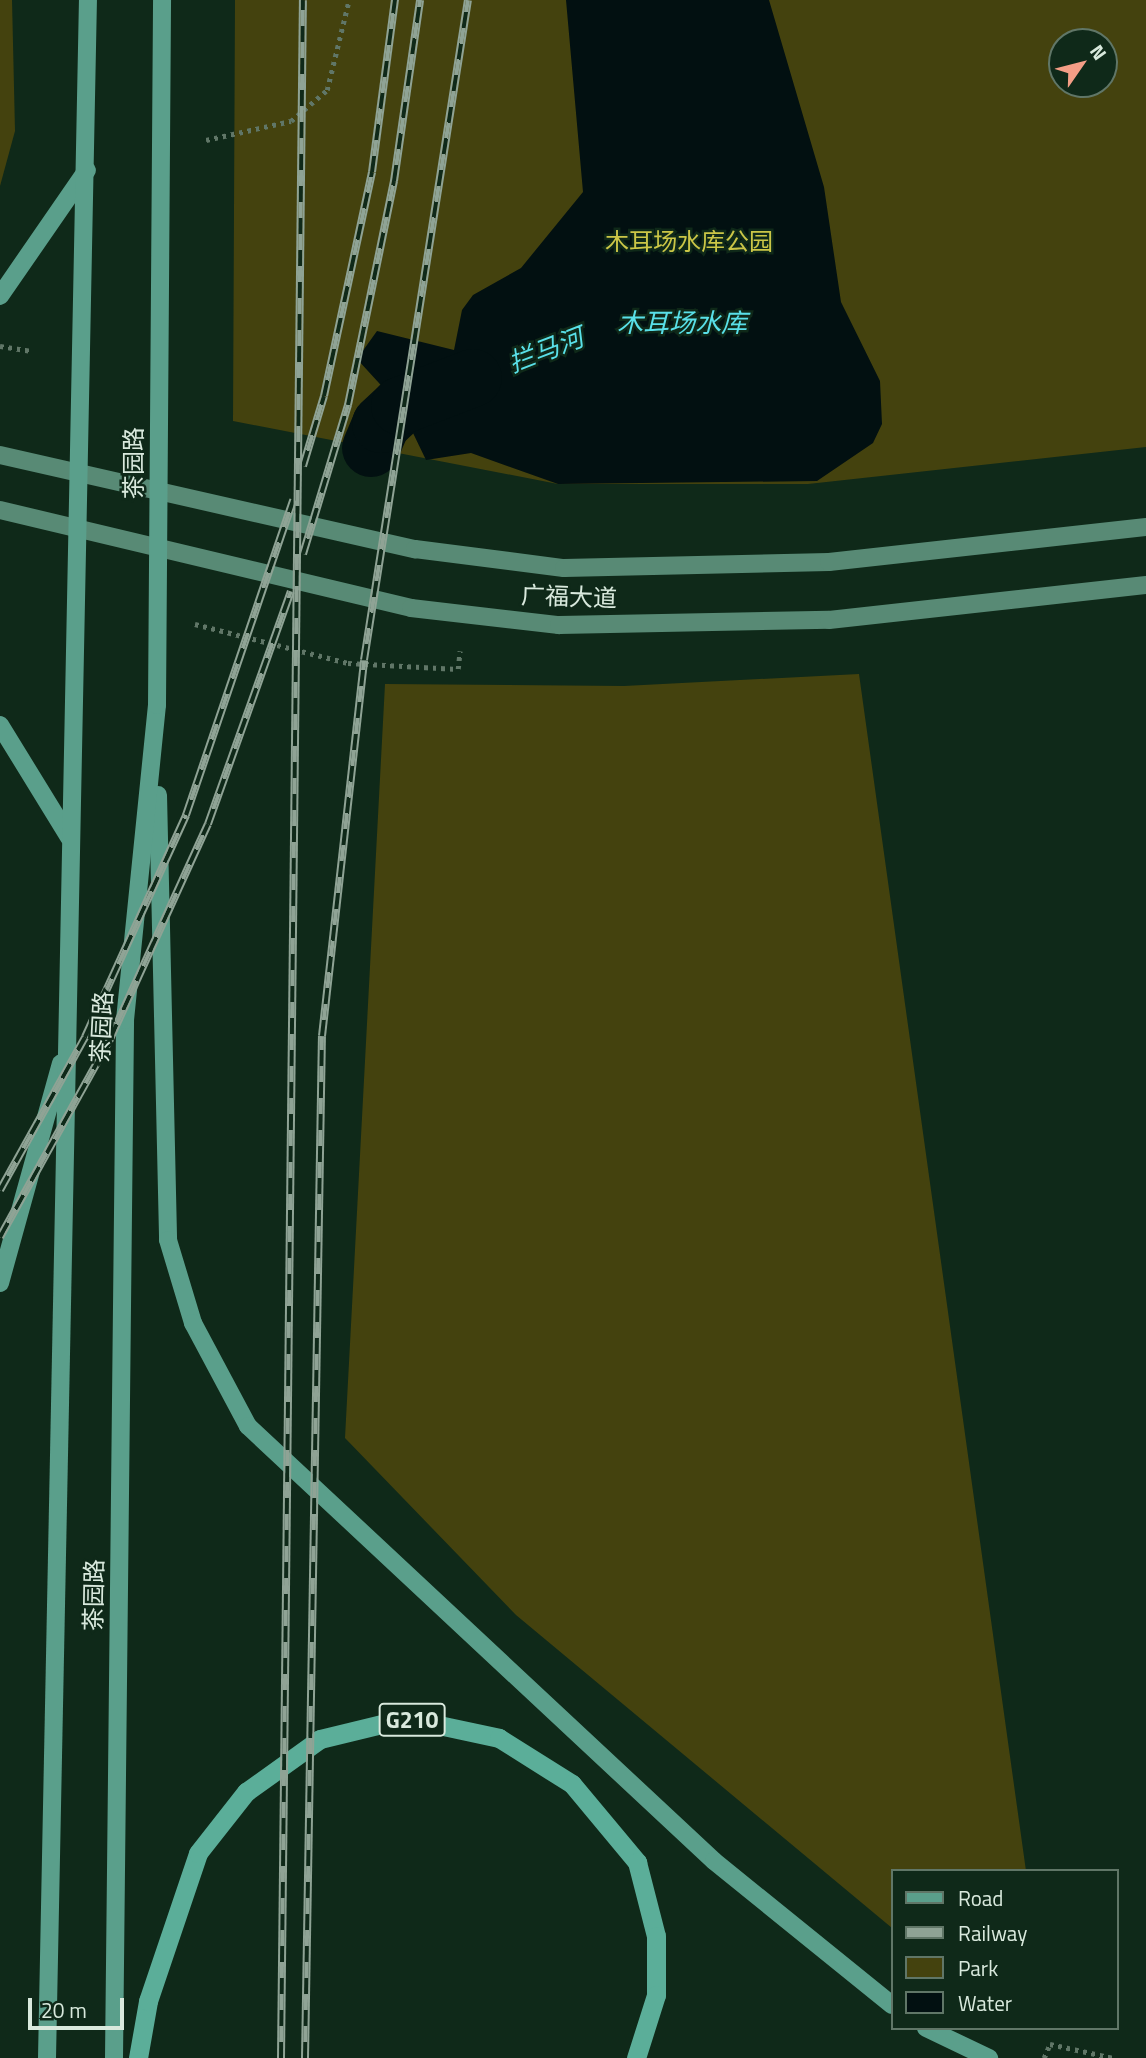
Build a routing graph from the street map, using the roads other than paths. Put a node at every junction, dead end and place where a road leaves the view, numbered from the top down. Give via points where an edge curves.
1 (88, 0) edge
2 (162, 0) edge
3 (87, 170) junction
4 (0, 296) edge
5 (0, 455) edge
6 (0, 510) edge
7 (1146, 527) edge
8 (1146, 585) edge
9 (157, 705) junction
10 (0, 725) edge
11 (69, 837) junction
12 (69, 1036) junction
13 (0, 1283) edge
14 (890, 2003) edge
15 (930, 2030) edge
16 (47, 2058) edge
17 (114, 2058) edge
18 (138, 2058) edge
19 (636, 2058) edge
20 (989, 2058) edge

1 - 3 main road, 茶园路
2 - 9 main road, 茶园路
3 - 4 main road
3 - 11 main road, 茶园路
5 - 7 main road, 广福大道 via 415,549 564,568 829,562
6 - 8 main road, 广福大道 via 411,608 559,625 828,620
9 - 14 main road via 167,1240 193,1322 248,1426 714,1861
9 - 17 main road, 茶园路 via 125,1020
10 - 11 main road
11 - 12 main road, 茶园路
12 - 13 main road
12 - 16 main road, 茶园路
15 - 20 main road
18 - 19 highway, G210 via 148,2001 198,1853 246,1792 320,1739 406,1718 499,1738 572,1784 637,1862 656,1936 656,1983

